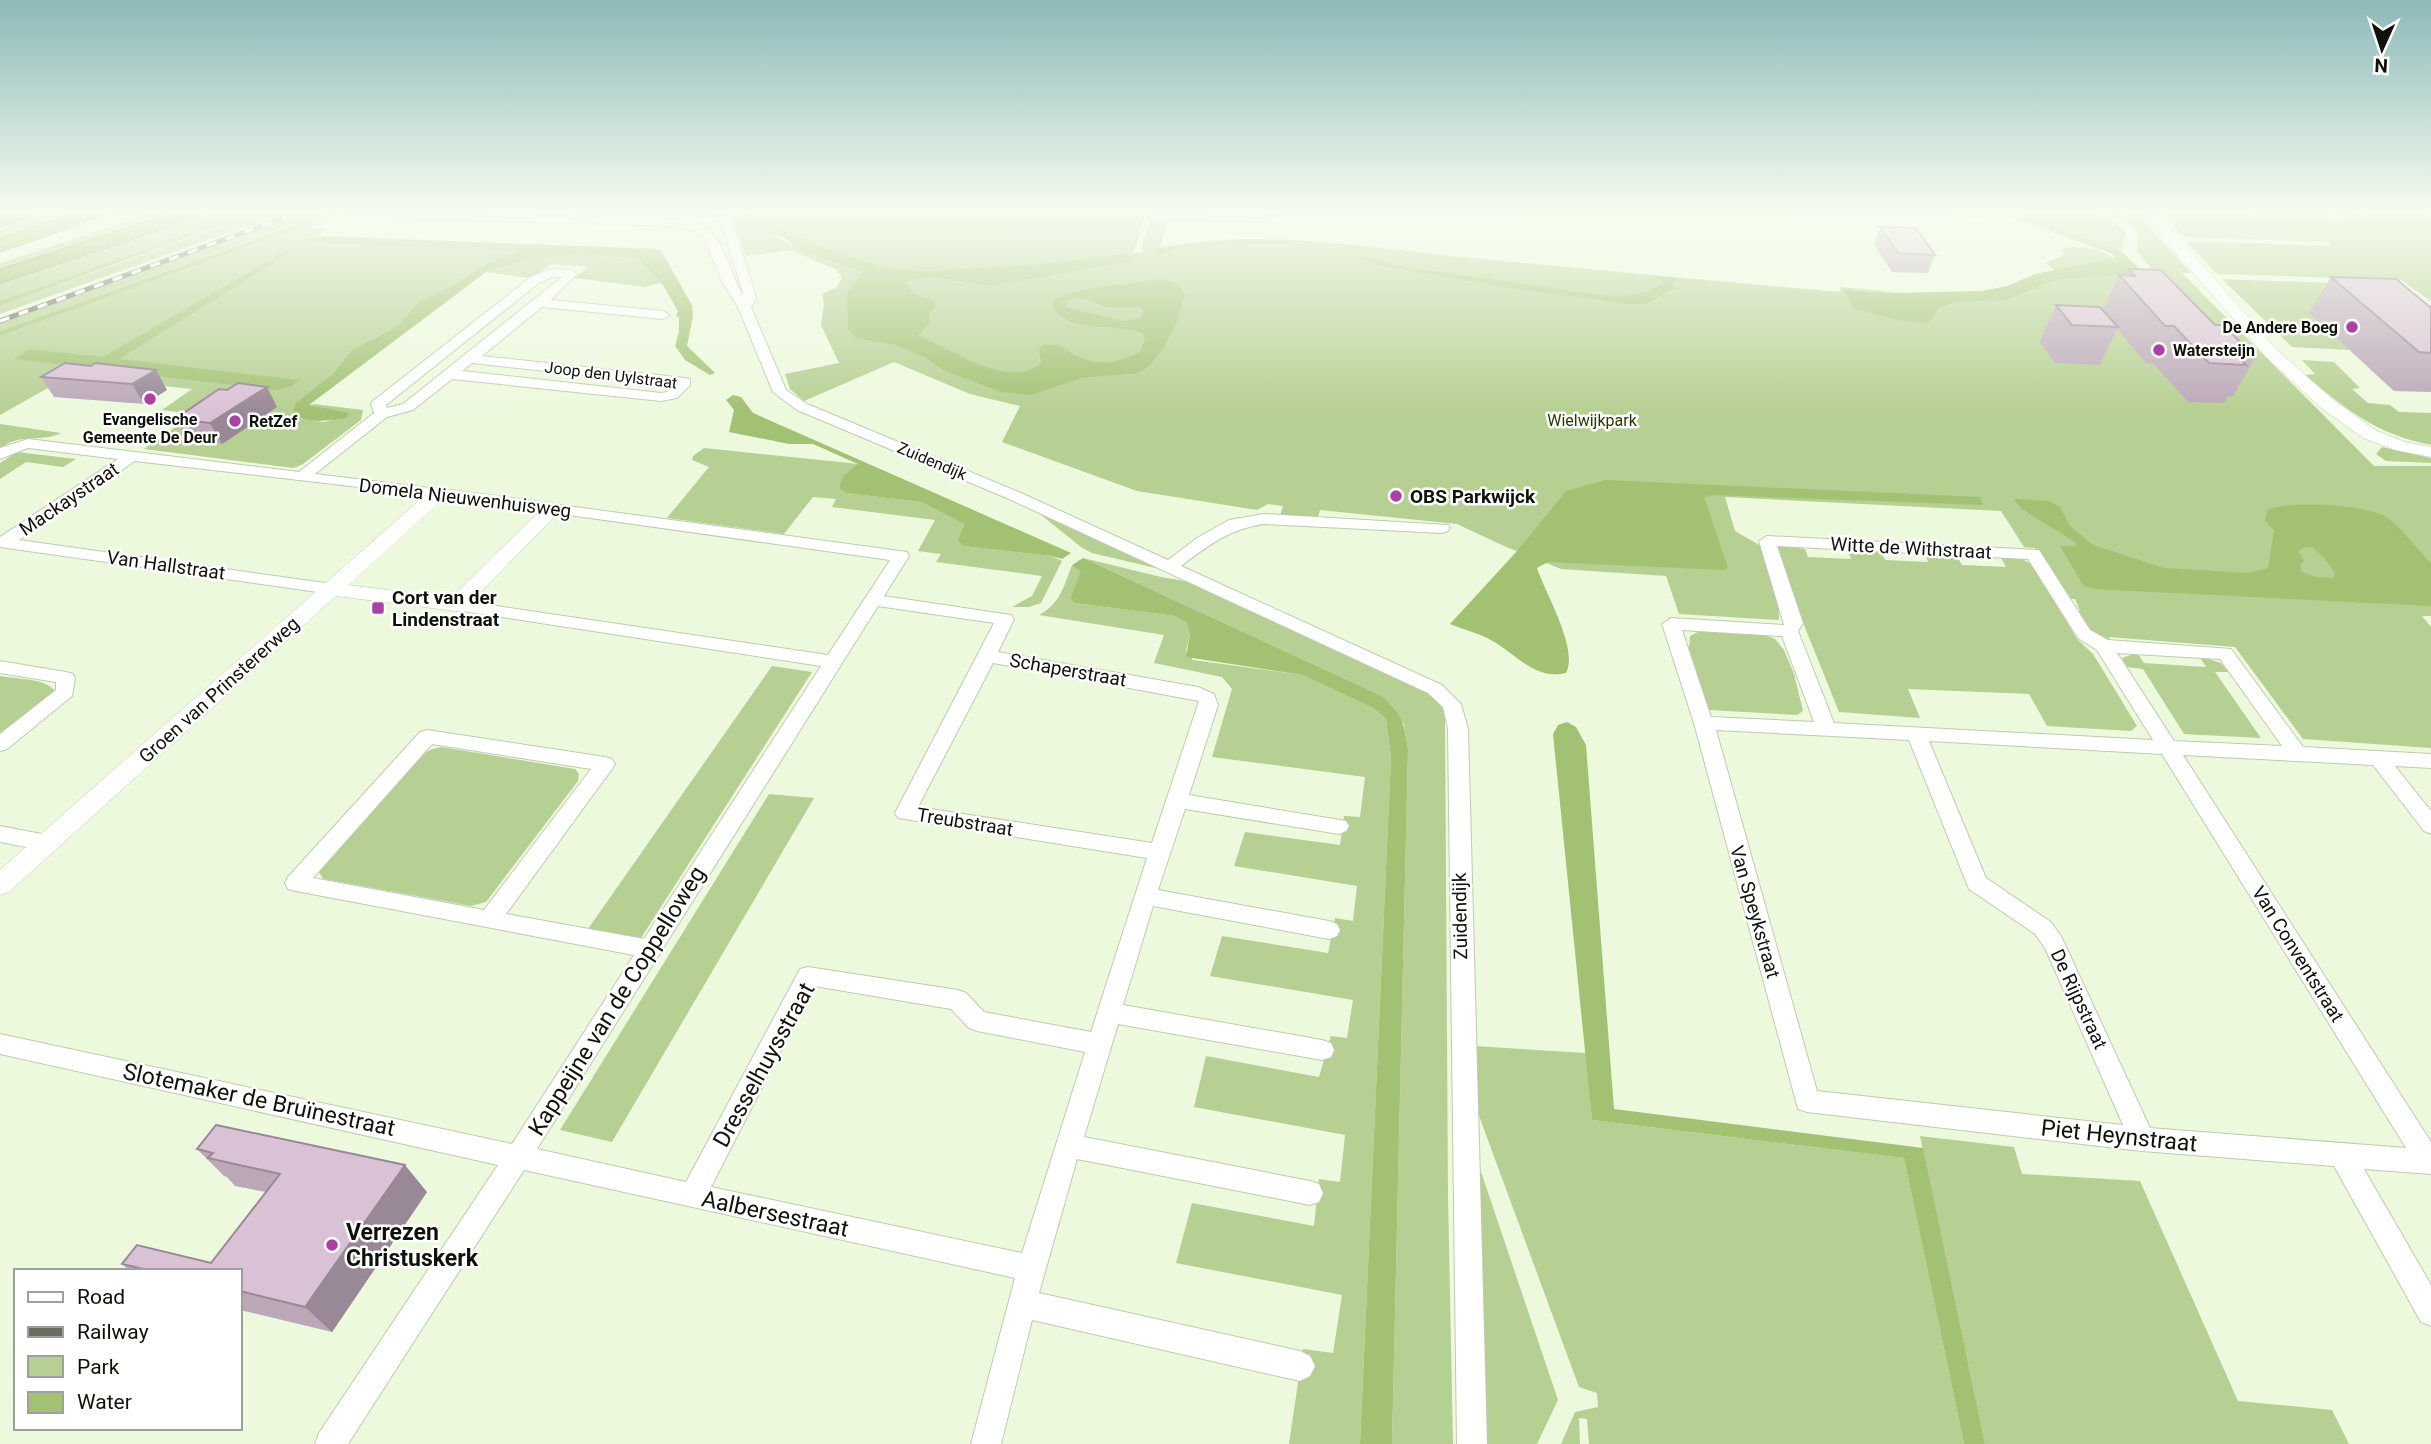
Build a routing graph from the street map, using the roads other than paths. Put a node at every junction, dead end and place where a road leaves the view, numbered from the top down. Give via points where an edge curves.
1 (536, 279) edge
2 (565, 279) edge
3 (727, 279) edge
4 (745, 279) edge
5 (2208, 279) edge
6 (539, 303) junction
7 (744, 307) junction
8 (663, 315) dead end
9 (441, 355) junction
10 (471, 359) junction
11 (421, 371) junction
12 (452, 374) junction
13 (382, 414) junction
14 (2431, 452) edge
15 (0, 454) edge
16 (134, 456) junction
17 (302, 477) junction
18 (438, 494) junction
19 (553, 509) junction
20 (1442, 528) dead end
21 (2, 542) edge
22 (901, 556) joint
23 (1170, 566) junction
24 (332, 589) junction
25 (872, 600) junction
26 (456, 605) junction
27 (1789, 631) junction
28 (2104, 646) junction
29 (987, 656) junction
30 (832, 662) junction
31 (0, 667) edge
32 (1704, 723) junction
33 (1826, 728) junction
34 (1916, 733) junction
35 (0, 744) edge
36 (2167, 746) junction
37 (2297, 753) junction
38 (2378, 758) junction
39 (2431, 761) edge
40 (1176, 800) junction
41 (1339, 826) dead end
42 (2431, 826) edge
43 (0, 834) edge
44 (47, 843) junction
45 (1159, 852) junction
46 (0, 885) edge
47 (1145, 896) junction
48 (489, 920) junction
49 (1329, 930) dead end
50 (650, 949) junction
51 (1110, 1013) junction
52 (0, 1044) edge
53 (1100, 1044) junction
54 (1322, 1050) dead end
55 (1807, 1101) joint
56 (2142, 1139) junction
57 (1069, 1146) junction
58 (2342, 1155) junction
59 (519, 1156) junction
60 (2430, 1162) edge
61 (1310, 1193) dead end
62 (692, 1197) junction
63 (1031, 1269) junction
64 (1024, 1304) junction
65 (2431, 1312) edge
66 (1300, 1366) dead end
67 (330, 1444) edge
68 (986, 1444) edge
69 (1472, 1444) edge

1 - 9 street
2 - 6 street
3 - 7 street, Zuidendijk
4 - 7 street, Zuidendijk via 750,300
5 - 14 street via 2287,369 2356,426 2383,440
6 - 8 street
6 - 10 street
7 - 23 street, Zuidendijk via 779,392 802,407
9 - 10 street, Joop den Uylstraat
9 - 11 street
10 - 12 street
10 - 12 street, Joop den Uylstraat via 685,382 672,395 661,397
11 - 12 street, Joop den Uylstraat
11 - 13 street via 379,404
12 - 13 street via 408,407
13 - 17 street
15 - 16 street, Domela Nieuwenhuisweg via 28,443
16 - 17 street, Domela Nieuwenhuisweg
16 - 21 street, Mackaystraat
17 - 18 street, Domela Nieuwenhuisweg
18 - 19 street, Domela Nieuwenhuisweg
18 - 24 street, Groen van Prinstererweg
19 - 22 street, Domela Nieuwenhuisweg
19 - 26 street
20 - 23 street via 1264,519 1235,523
21 - 24 street, Van Hallstraat
22 - 25 street, Kappeijne van de Coppelloweg
23 - 69 street, Zuidendijk via 1436,689 1452,704 1458,729
24 - 26 street
24 - 44 street, Groen van Prinstererweg
25 - 29 street, Schaperstraat via 1005,619
25 - 30 street, Kappeijne van de Coppelloweg
26 - 30 street
27 - 28 street, Witte de Withstraat via 1794,623 1767,541 2033,554 2084,634
27 - 32 street via 1671,624
27 - 33 street, Witte de Withstraat
28 - 36 street, Witte de Withstraat
28 - 37 street via 2225,653
29 - 40 street, Schaperstraat via 1207,698 1209,705
29 - 45 street, Treubstraat via 905,813
30 - 50 street, Kappeijne van de Coppelloweg
31 - 35 street via 66,678 65,692
32 - 33 street
32 - 55 street, Van Speykstraat
33 - 34 street
34 - 36 street
34 - 56 street, De Rijpstraat via 1977,883 2043,928 2054,944
36 - 37 street
36 - 60 street, Van Conventstraat
37 - 38 street
38 - 39 street
38 - 42 street
40 - 41 street
40 - 45 street
43 - 44 street
44 - 46 street, Groen van Prinstererweg
45 - 47 street
47 - 49 street
47 - 51 street
48 - 48 street via 605,764 428,737 296,883
48 - 50 street
50 - 59 street, Kappeijne van de Coppelloweg
51 - 53 street
51 - 54 street
52 - 59 street, Slotemaker de Bruïnestraat
53 - 57 street
53 - 62 street, Dresselhuysstraat via 977,1021 958,1000 808,976
55 - 56 street, Piet Heynstraat
56 - 58 street, Piet Heynstraat
57 - 61 street
57 - 63 street
58 - 60 street, Piet Heynstraat
58 - 65 street
59 - 62 street, Aalbersestraat
59 - 67 street, Kappeijne van de Coppelloweg
62 - 63 street, Aalbersestraat
63 - 64 street
64 - 66 street
64 - 68 street

